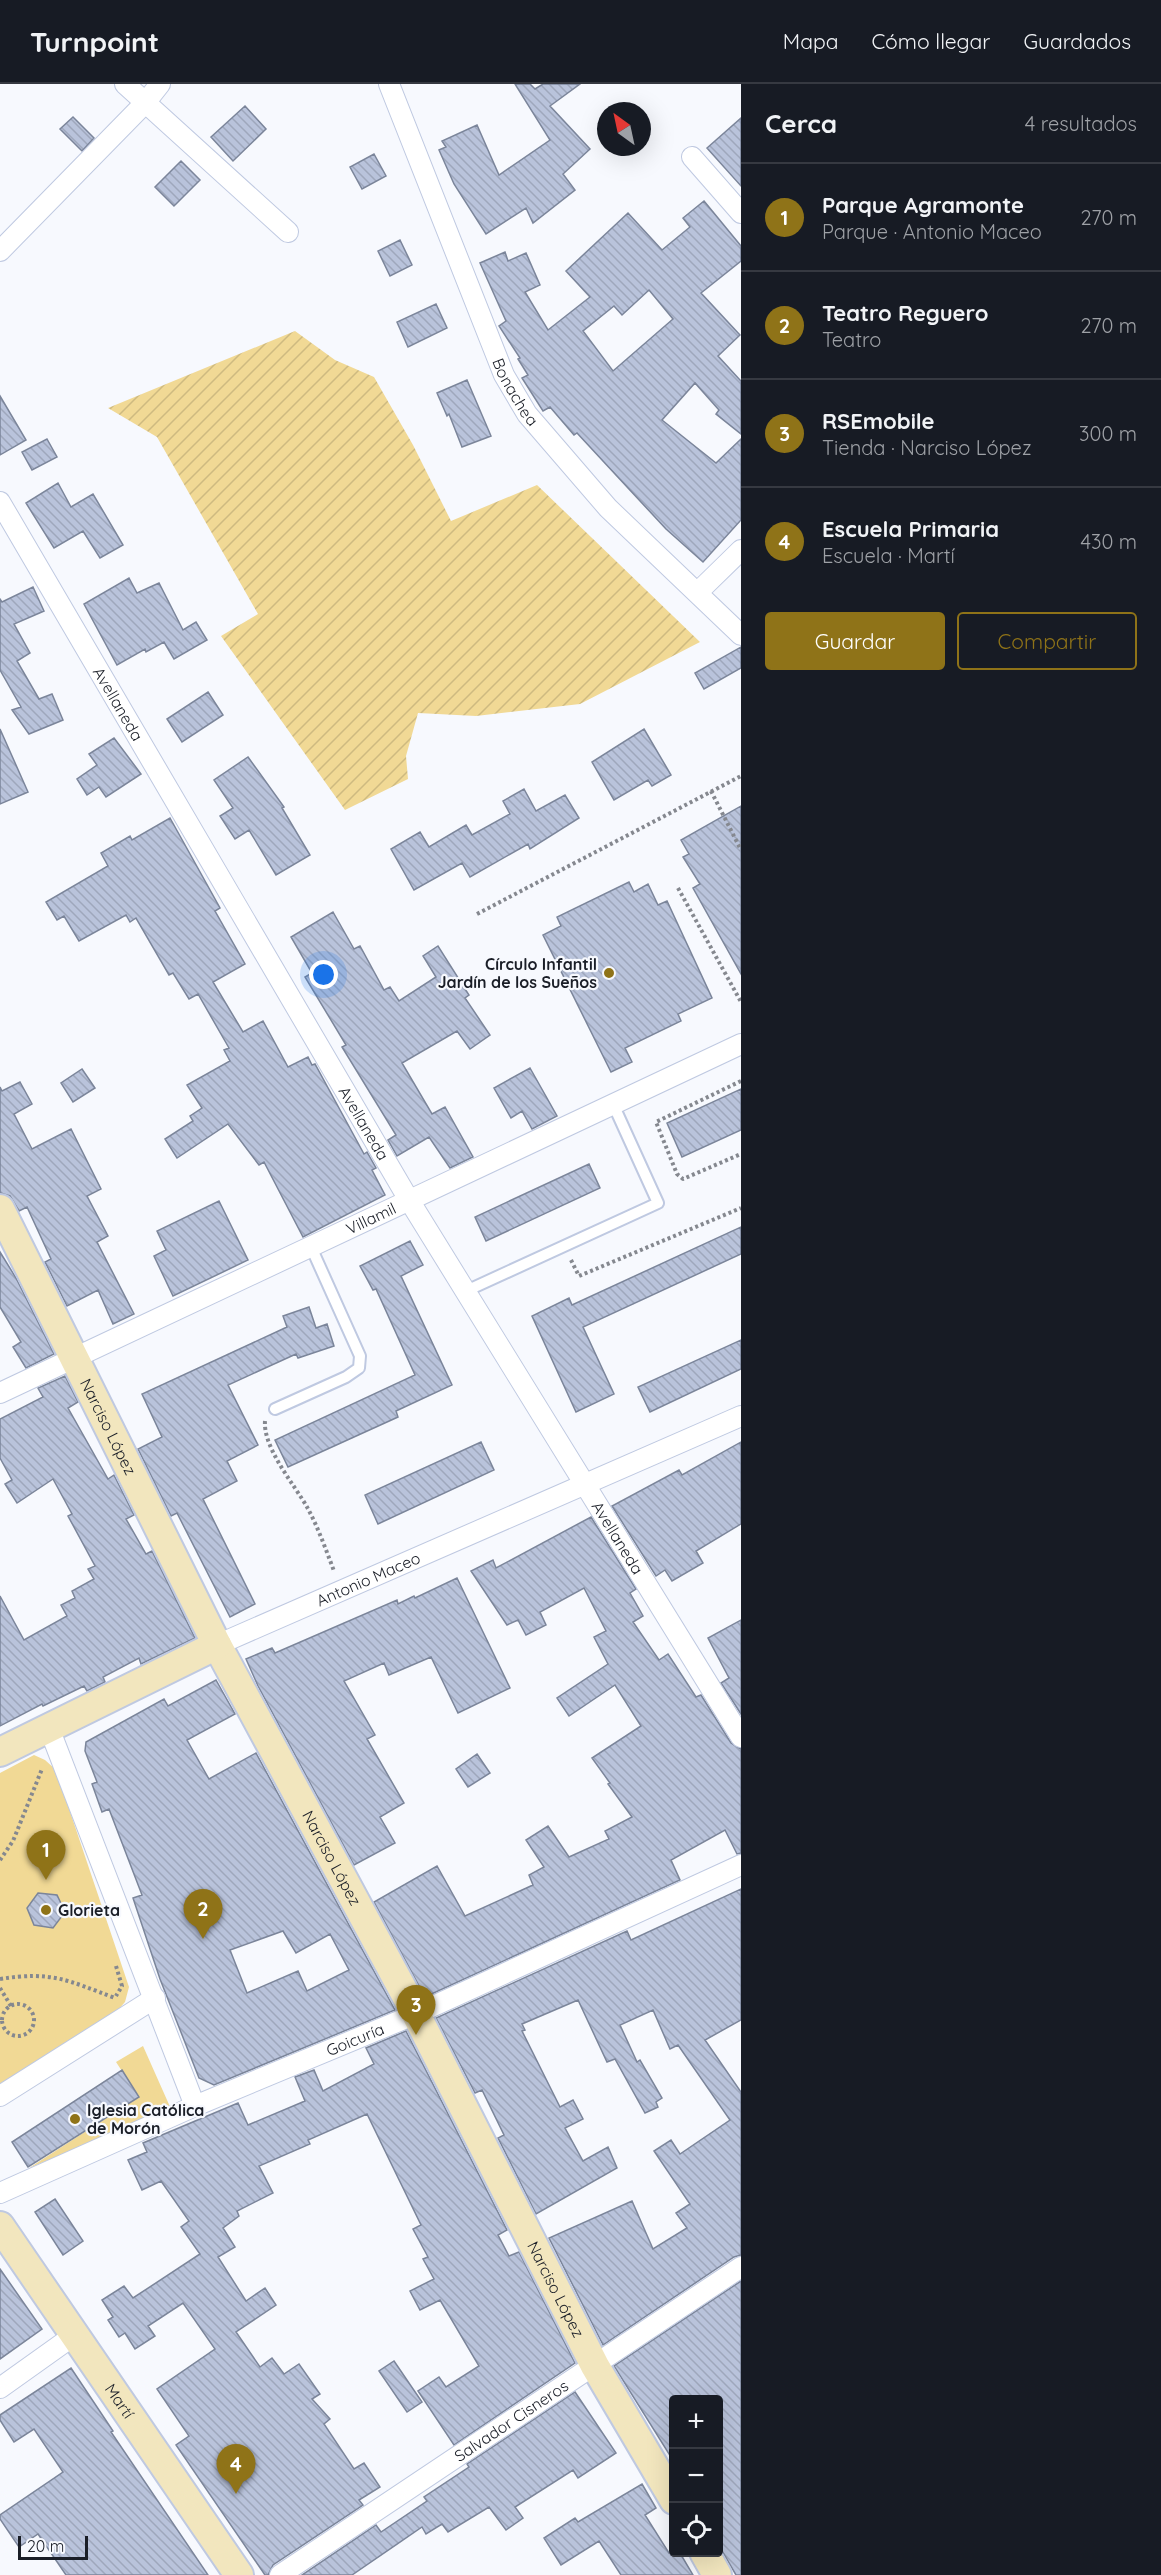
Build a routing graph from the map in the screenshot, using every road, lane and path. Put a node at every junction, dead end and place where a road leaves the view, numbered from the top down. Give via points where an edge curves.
1 (125, 84) edge
2 (160, 84) edge
3 (389, 84) edge
4 (145, 103) junction
5 (692, 157) dead end
6 (741, 213) edge
7 (288, 232) dead end
8 (0, 251) edge
9 (0, 502) edge
10 (741, 550) edge
11 (698, 592) junction
12 (741, 635) edge
13 (741, 776) edge
14 (711, 791) junction
15 (741, 850) edge
16 (678, 888) dead end
17 (477, 914) dead end
18 (741, 1002) edge
19 (741, 1044) edge
20 (741, 1081) edge
21 (613, 1104) junction
22 (741, 1154) edge
23 (410, 1200) junction
24 (741, 1208) edge
25 (0, 1209) edge
26 (564, 1246) junction
27 (311, 1247) junction
28 (466, 1290) junction
29 (75, 1358) junction
30 (0, 1393) edge
31 (275, 1408) joint
32 (741, 1416) edge
33 (586, 1483) junction
34 (343, 1591) junction
35 (218, 1645) junction
36 (49, 1728) junction
37 (741, 1737) edge
38 (0, 1752) edge
39 (36, 1768) dead end
40 (42, 1770) junction
41 (49, 1776) dead end
42 (0, 1860) edge
43 (741, 1865) edge
44 (114, 1963) dead end
45 (0, 1979) edge
46 (0, 1988) edge
47 (115, 1998) junction
48 (148, 2003) junction
49 (112, 2004) dead end
50 (11, 2006) junction
51 (416, 2014) junction
52 (0, 2096) edge
53 (195, 2106) junction
54 (0, 2193) edge
55 (0, 2226) edge
56 (741, 2267) edge
57 (73, 2336) junction
58 (595, 2366) junction
59 (0, 2388) edge
60 (669, 2492) edge
61 (706, 2557) edge
62 (238, 2575) edge
63 (280, 2575) edge
64 (717, 2575) edge

1 - 4 street
2 - 4 street
3 - 11 street, Bonachea via 504,375 527,414 609,508
4 - 7 street
4 - 8 street
5 - 6 street
9 - 23 street, Avellaneda
10 - 11 street
11 - 12 street, Bonachea
13 - 14 path
14 - 15 path
14 - 17 path
16 - 18 path
19 - 21 street, Villamil
20 - 22 path via 656,1122 677,1174 683,1179
21 - 23 street, Villamil
21 - 26 lane via 658,1203
23 - 27 street, Villamil
23 - 28 street, Avellaneda
24 - 26 path via 579,1276
25 - 29 street, Narciso López
26 - 28 lane
27 - 29 street, Villamil
27 - 31 lane via 360,1356 359,1368
28 - 33 street, Avellaneda
29 - 30 street, Villamil
29 - 35 street, Narciso López
31 - 34 path via 266,1417 265,1429 308,1508
32 - 33 street, Antonio Maceo
33 - 34 street, Antonio Maceo
33 - 37 street, Avellaneda
34 - 35 street, Antonio Maceo
35 - 36 street, Antonio Maceo
35 - 51 street, Narciso López
36 - 38 street, Antonio Maceo
36 - 40 path
36 - 48 street
39 - 40 path
40 - 41 path
40 - 42 path via 13,1841
43 - 51 street, Goicuría
44 - 47 path via 122,1986
45 - 47 path via 29,1974 64,1978
46 - 50 path
47 - 48 path
47 - 49 path
48 - 52 street
48 - 53 street
50 - 50 path via 26,2006 32,2013 33,2027 24,2035 14,2036 5,2029 2,2019
51 - 53 street, Goicuría
51 - 58 street, Narciso López
53 - 54 street, Goicuría
55 - 57 street, Martí
56 - 58 street, Salvador Cisneros
57 - 59 street
57 - 62 street, Martí
58 - 60 street, Narciso López
58 - 63 street, Salvador Cisneros
61 - 64 street

